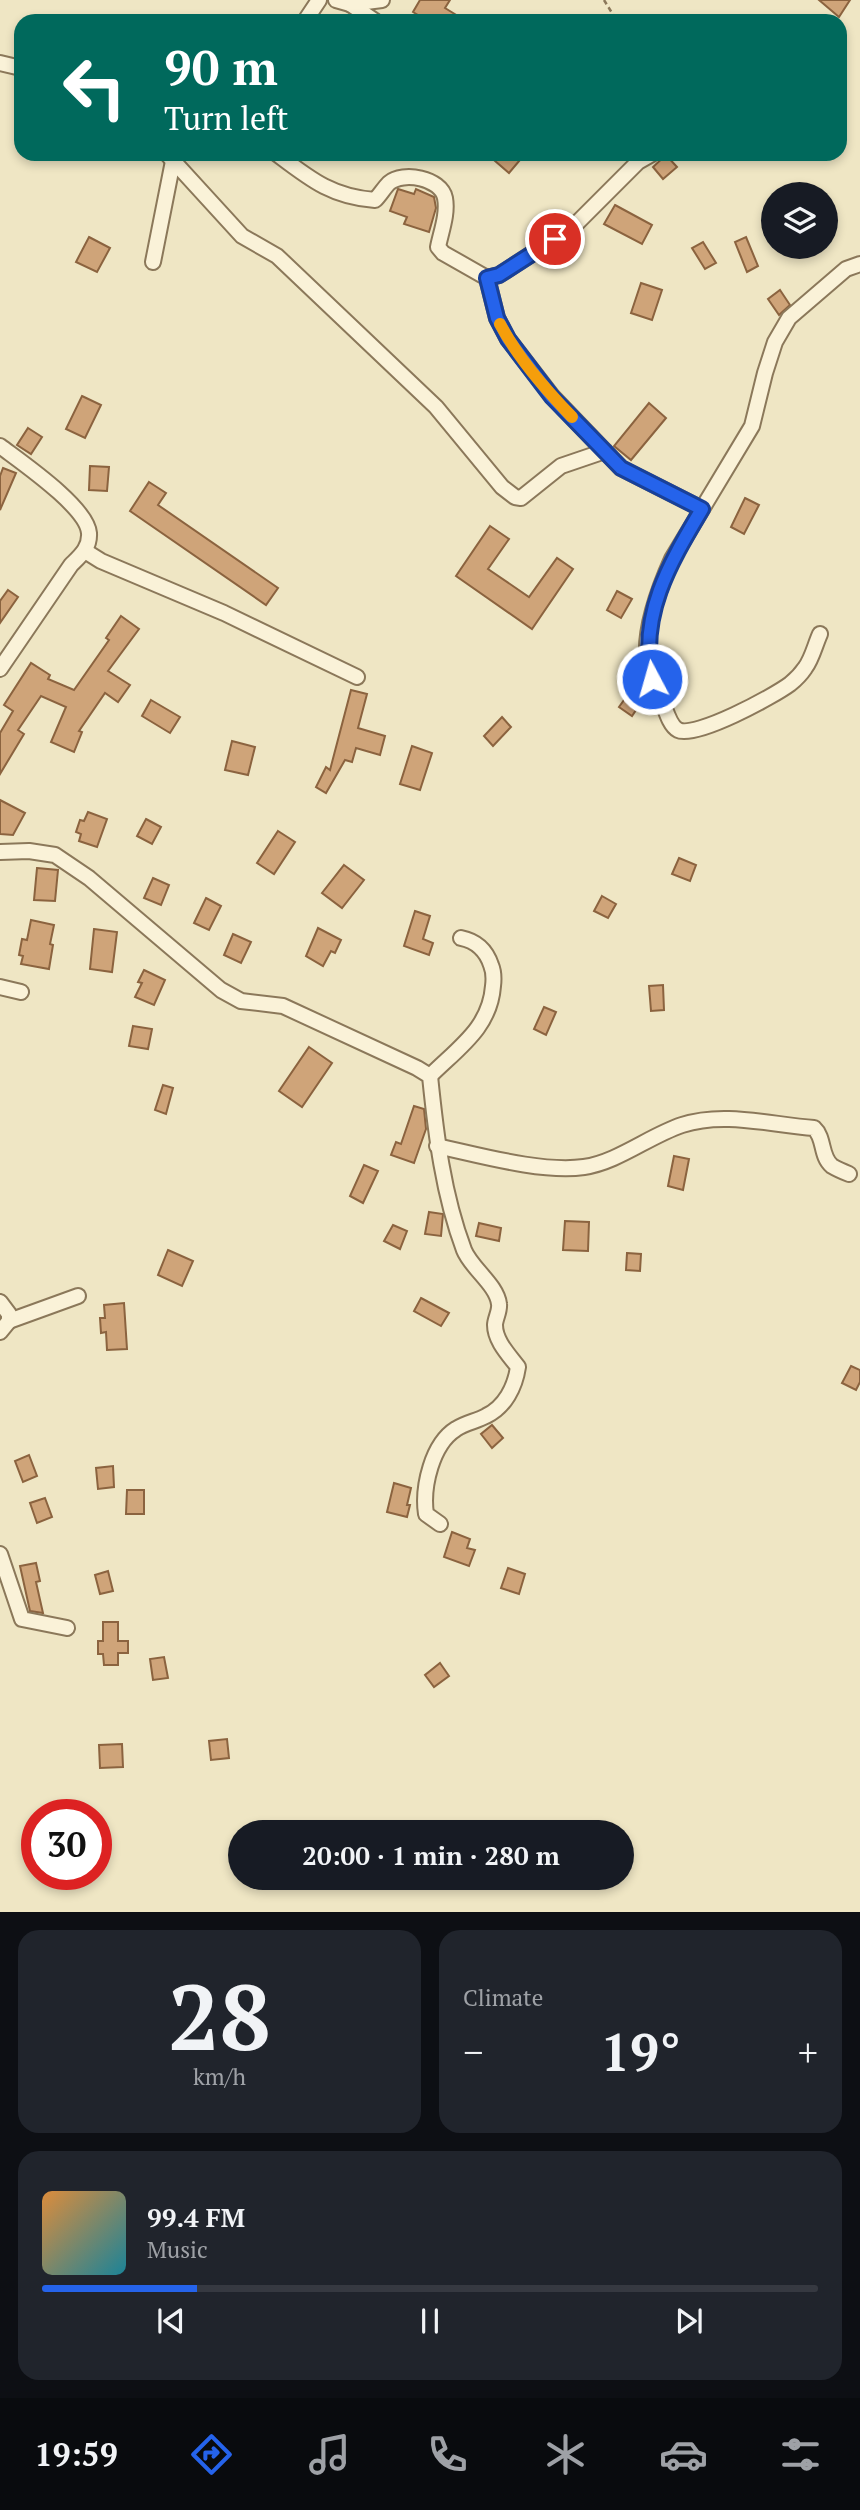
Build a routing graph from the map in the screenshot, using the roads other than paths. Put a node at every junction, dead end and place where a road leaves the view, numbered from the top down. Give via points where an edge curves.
1 (382, 0) edge
2 (343, 2) edge
3 (363, 14) edge
4 (169, 161) edge
5 (174, 161) edge
6 (286, 161) edge
7 (640, 161) edge
8 (153, 262) dead end
9 (860, 264) edge
10 (487, 278) junction
11 (0, 446) edge
12 (605, 451) junction
13 (702, 509) junction
14 (85, 551) junction
15 (820, 634) dead end
16 (0, 669) edge
17 (357, 677) dead end
18 (0, 852) edge
19 (461, 938) dead end
20 (0, 987) edge
21 (21, 992) dead end
22 (430, 1076) junction
23 (437, 1146) junction
24 (849, 1174) dead end
25 (78, 1296) dead end
26 (0, 1302) edge
27 (5, 1327) edge
28 (440, 1524) dead end
29 (0, 1554) edge
30 (67, 1628) dead end

1 - 2 street
2 - 3 street
4 - 8 street
5 - 12 street via 242,236 276,256 436,407 515,497 521,498 561,466
6 - 10 street via 314,183 359,199 375,200 397,179 432,181 445,196 438,247
7 - 10 street via 573,227 499,275
9 - 13 street via 846,269 789,318 775,342 752,426
10 - 12 street via 497,318 508,339 552,397
11 - 14 street via 77,509 89,531
12 - 13 street via 621,468
13 - 15 street via 663,580 648,645 652,679 673,725 679,731 705,728 790,684 806,667
14 - 16 street
14 - 17 street
18 - 22 street via 55,855 89,878 221,990 241,1001 283,1006
19 - 22 street via 488,953 494,971 492,1002 476,1031
20 - 21 street
22 - 23 street
23 - 24 street via 512,1163 584,1167 684,1124 732,1118 814,1128 831,1165
23 - 28 street via 454,1223 467,1257 499,1304 497,1339 518,1367 501,1406 458,1427 446,1437 432,1462 424,1502 426,1514
25 - 27 street
26 - 27 street via 9,1314
29 - 30 street via 22,1619

